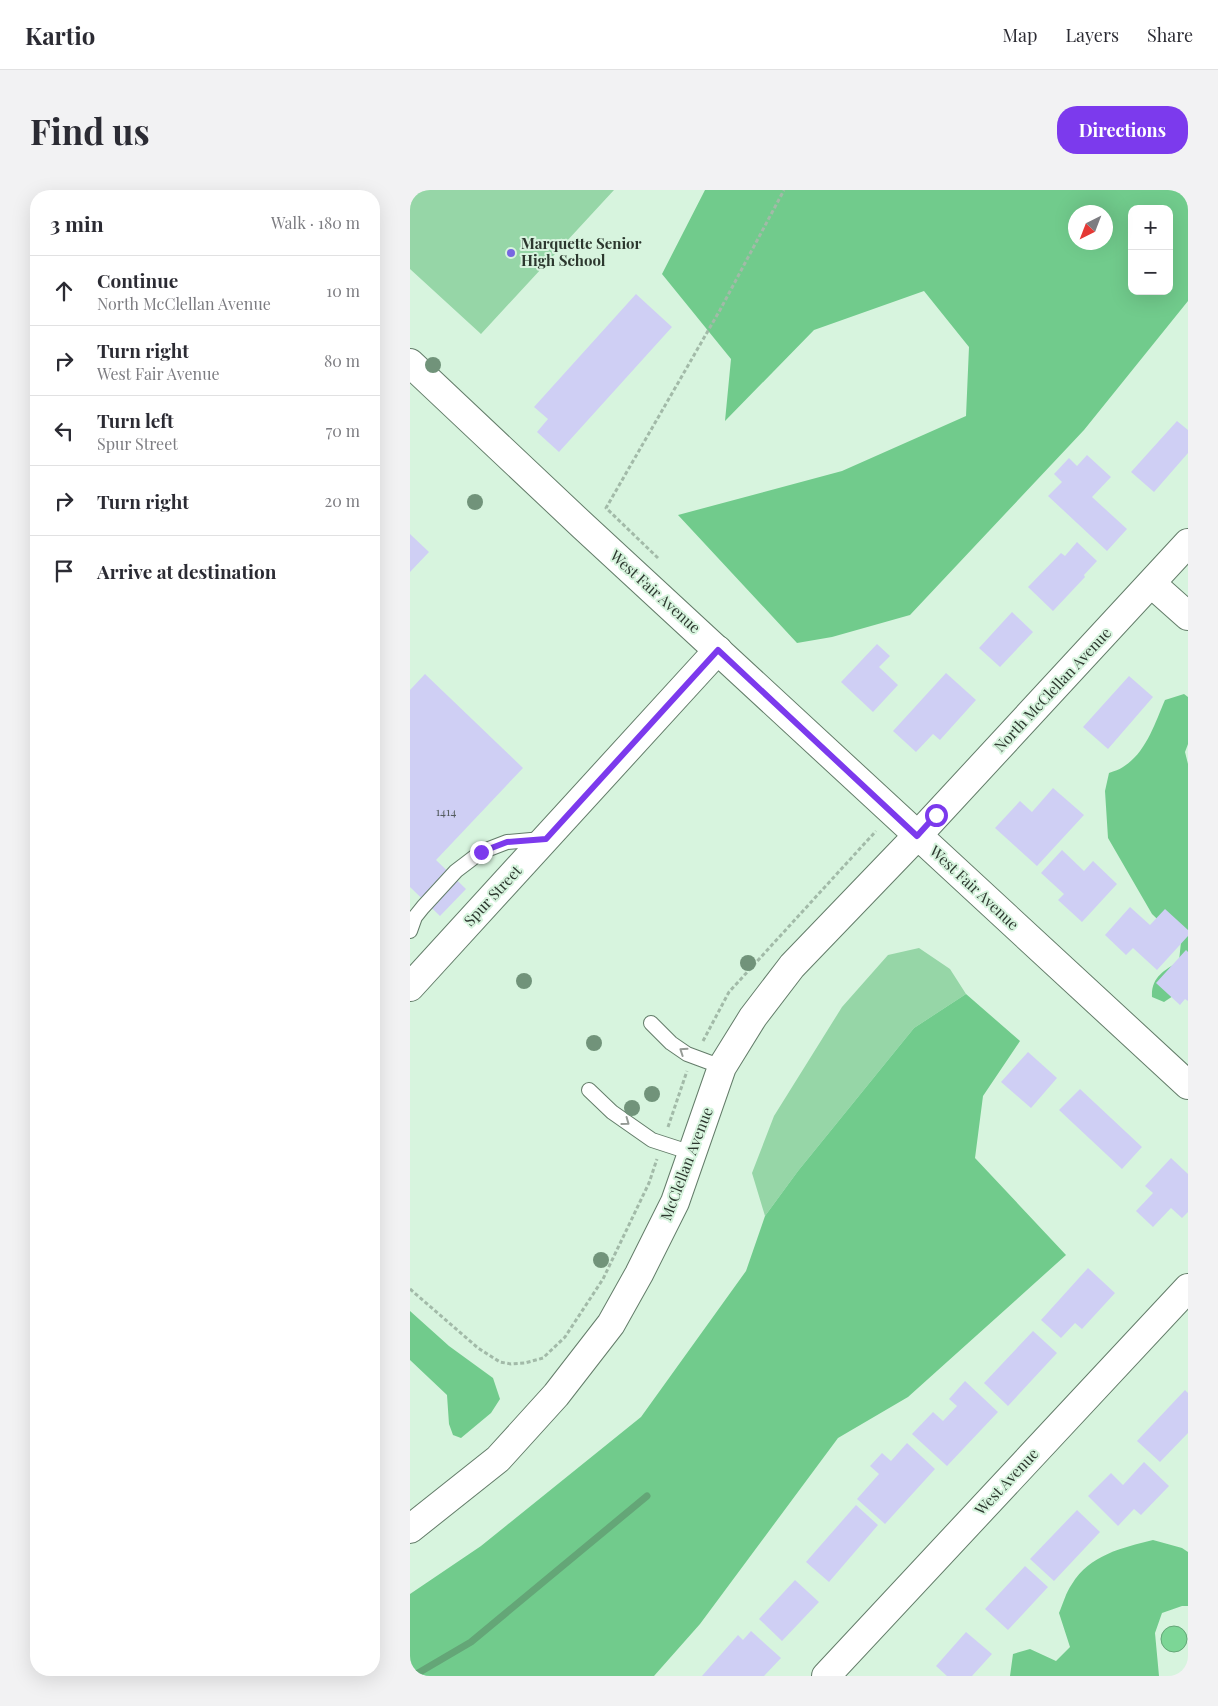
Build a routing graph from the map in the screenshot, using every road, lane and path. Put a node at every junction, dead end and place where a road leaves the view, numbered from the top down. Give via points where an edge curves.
1 (784, 190) edge
2 (410, 364) edge
3 (1188, 543) edge
4 (661, 561) dead end
5 (1152, 584) junction
6 (1188, 616) edge
7 (718, 650) junction
8 (892, 812) junction
9 (917, 836) junction
10 (546, 839) junction
11 (410, 931) edge
12 (410, 987) edge
13 (651, 1023) dead end
14 (694, 1058) junction
15 (722, 1067) junction
16 (1188, 1085) edge
17 (589, 1090) dead end
18 (662, 1144) junction
19 (692, 1153) junction
20 (1188, 1288) edge
21 (410, 1289) edge
22 (410, 1529) edge
23 (826, 1676) edge

1 - 4 path via 720,310 606,508
2 - 7 street, West Fair Avenue
3 - 5 street, North McClellan Avenue
5 - 6 street
5 - 9 street, North McClellan Avenue
7 - 8 street, West Fair Avenue
7 - 10 street, Spur Street
8 - 9 street, West Fair Avenue
8 - 14 path via 729,992
9 - 15 street, McClellan Avenue via 792,966 753,1017
9 - 16 street, West Fair Avenue
10 - 11 lane via 507,842 481,852 456,871 423,907
10 - 12 street, Spur Street
14 -> 13 lane
14 - 15 lane
14 - 18 path via 685,1075
15 - 19 street, McClellan Avenue
17 -> 18 lane via 630,1126
18 - 19 lane
18 - 21 path via 649,1183 603,1279 565,1337 543,1358 525,1363 500,1362 478,1348
19 - 22 street, McClellan Avenue via 675,1202 611,1324 556,1395 498,1459
20 - 23 street, West Avenue

